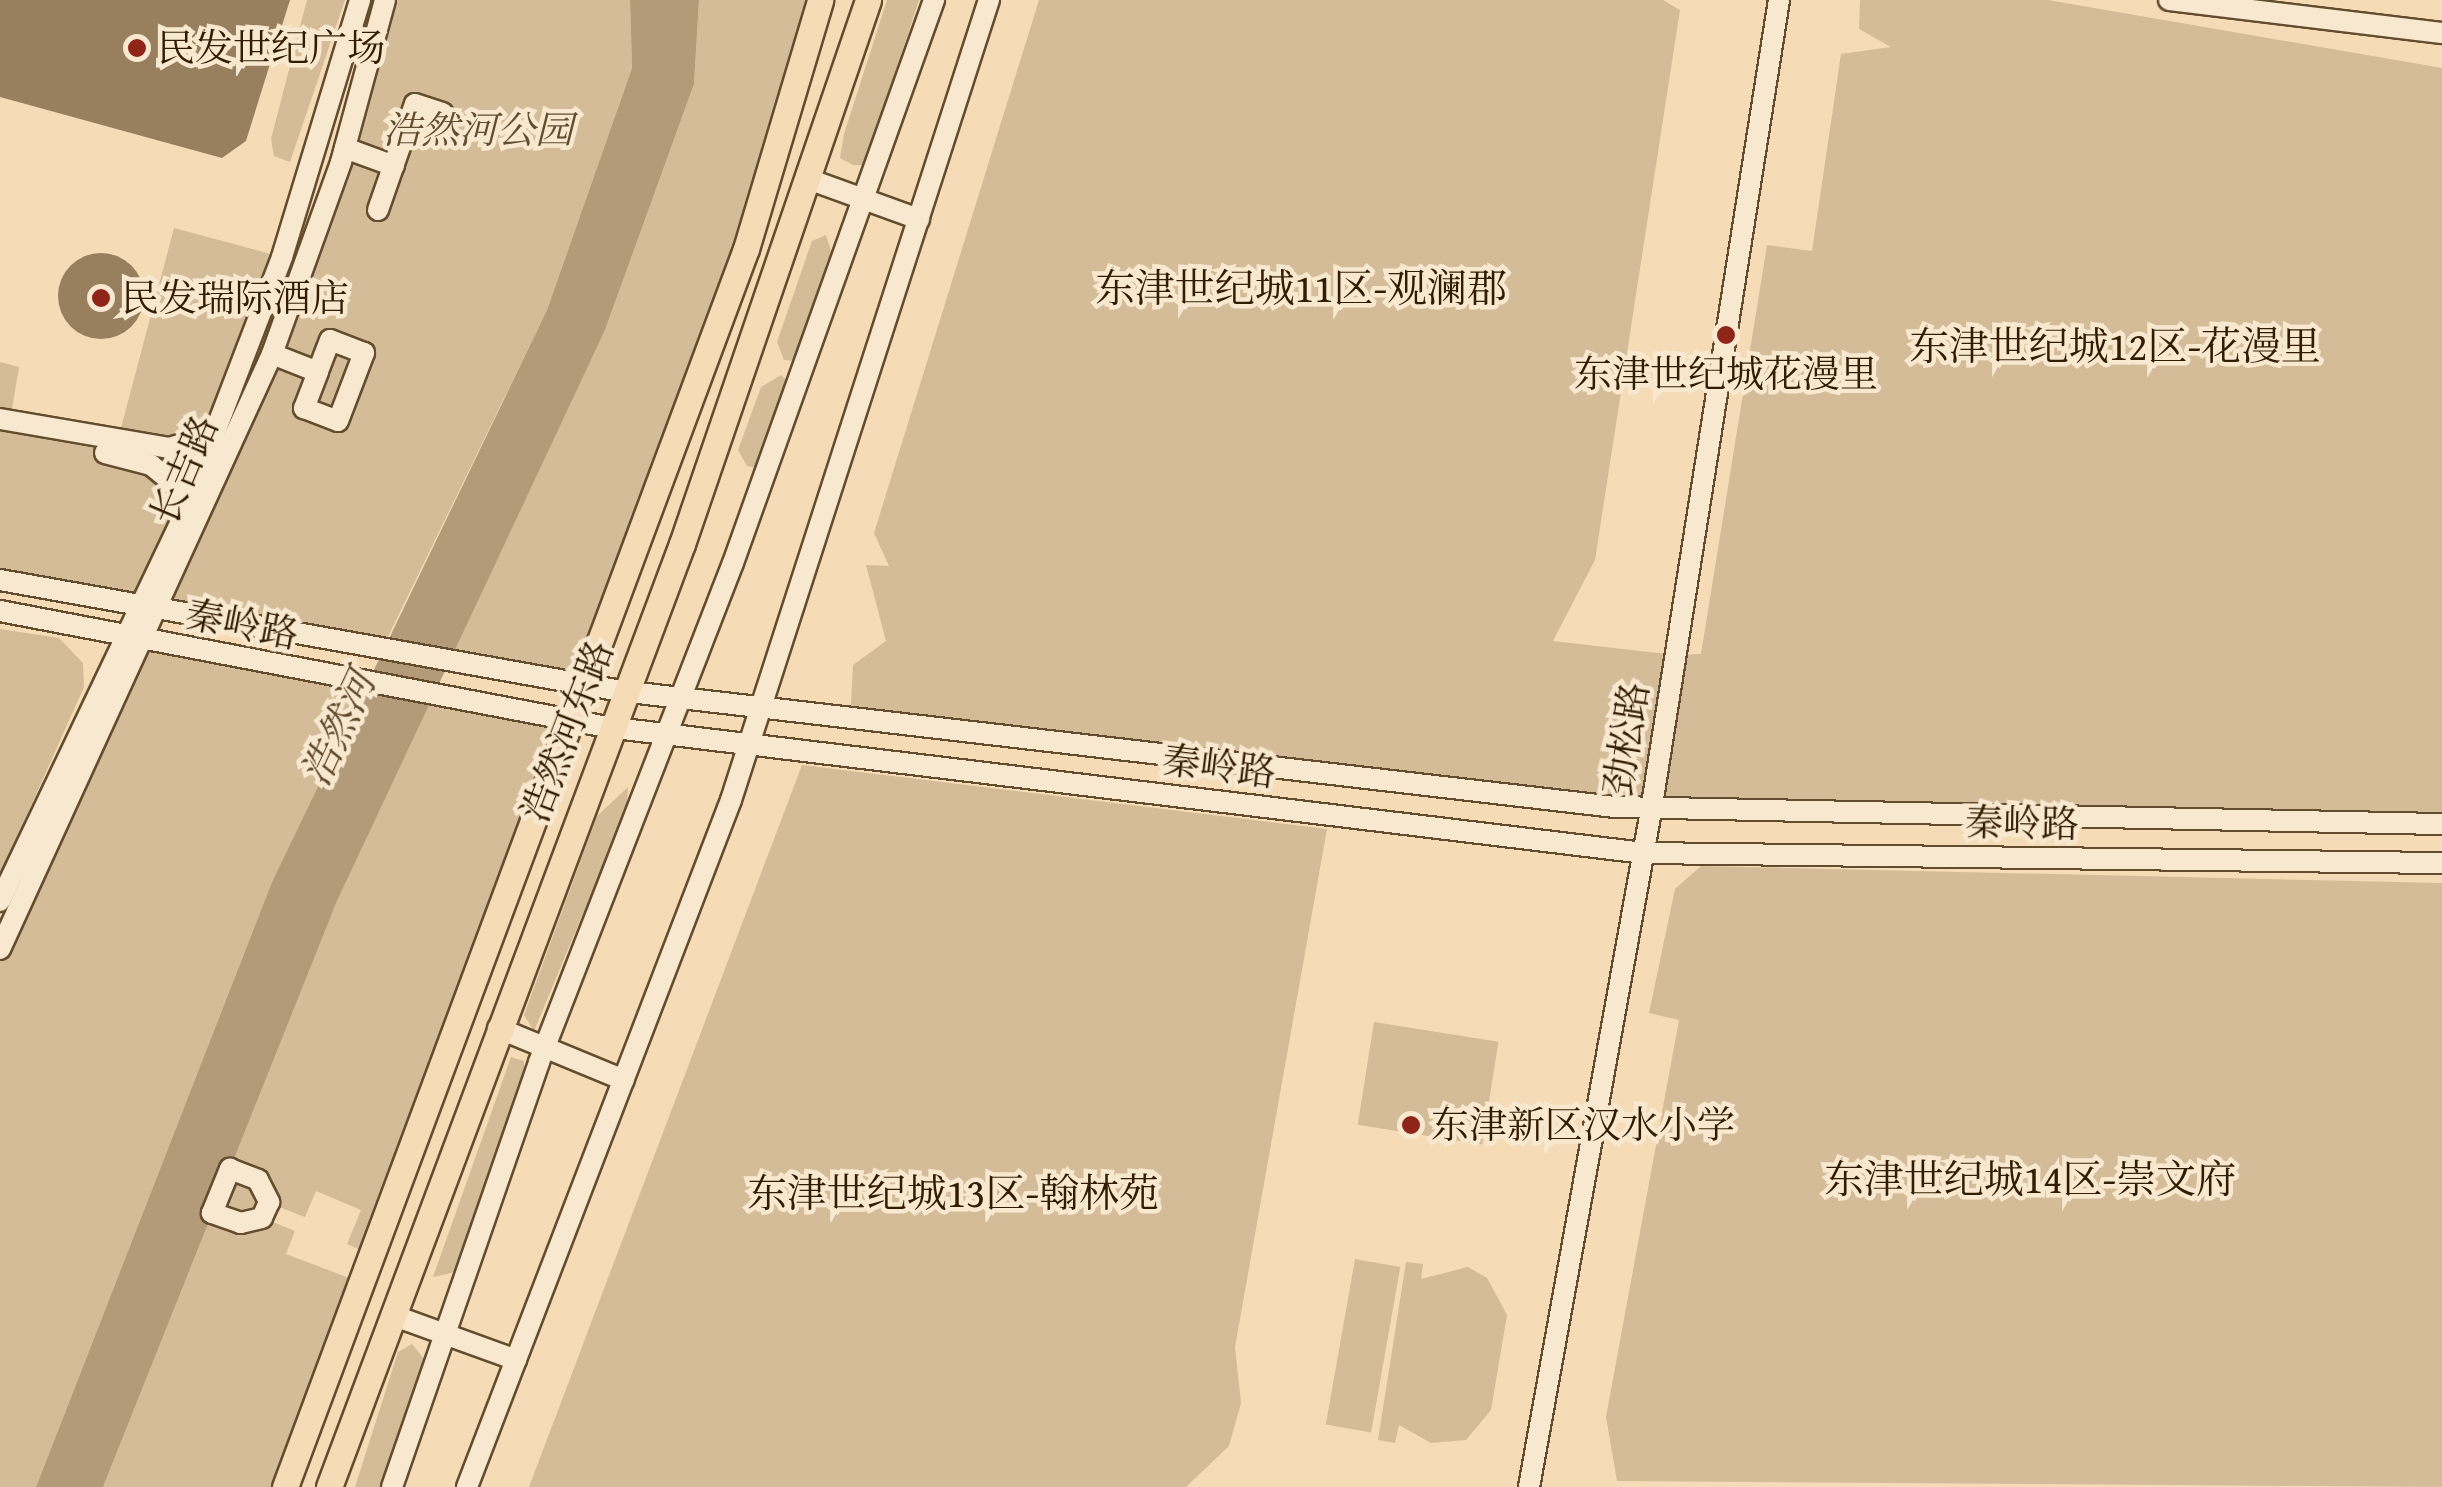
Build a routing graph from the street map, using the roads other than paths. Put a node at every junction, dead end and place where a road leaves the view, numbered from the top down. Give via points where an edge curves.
1 (360, 0) edge
2 (384, 0) edge
3 (820, 0) edge
4 (868, 0) edge
5 (934, 0) edge
6 (990, 0) edge
7 (1779, 0) edge
8 (2169, 0) edge
9 (2442, 32) edge
10 (443, 113) dead end
11 (344, 148) junction
12 (394, 166) junction
13 (812, 180) junction
14 (864, 199) junction
15 (378, 210) dead end
16 (919, 220) junction
17 (272, 354) junction
18 (318, 372) dead end
19 (0, 419) edge
20 (0, 432) edge
21 (208, 436) junction
22 (186, 506) junction
23 (0, 580) edge
24 (138, 605) junction
25 (161, 608) junction
26 (0, 611) edge
27 (121, 636) junction
28 (145, 641) junction
29 (582, 684) junction
30 (621, 692) junction
31 (680, 699) junction
32 (760, 710) junction
33 (569, 721) junction
34 (608, 727) junction
35 (666, 734) junction
36 (750, 744) junction
37 (1650, 811) junction
38 (2442, 824) edge
39 (1643, 852) junction
40 (2442, 864) edge
41 (0, 901) edge
42 (0, 949) edge
43 (498, 1028) junction
44 (545, 1048) junction
45 (624, 1080) junction
46 (392, 1315) junction
47 (445, 1334) junction
48 (516, 1360) junction
49 (285, 1487) edge
50 (328, 1487) edge
51 (392, 1487) edge
52 (467, 1487) edge
53 (1530, 1487) edge

1 - 21 street, 长吉路 via 282,257
2 - 11 street, 长吉路
3 - 29 main road, 浩然河东路 via 746,250
4 - 13 main road, 浩然河东路
5 - 14 street
6 - 16 street
7 - 37 street, 劲松路
8 - 9 street
10 - 12 street via 415,104
11 - 12 street
11 - 17 street, 长吉路
12 - 15 street
13 - 14 street
13 - 30 main road, 浩然河东路
14 - 16 street
14 - 31 street
16 - 32 street
17 - 18 street
17 - 25 street, 长吉路
19 - 21 street via 170,448
20 - 22 street via 151,464 182,490
21 - 22 street, 长吉路
22 - 24 street, 长吉路
23 - 24 street, 秦岭路
24 - 25 street, 秦岭路
24 - 27 street, 长吉路
25 - 28 street, 长吉路
25 - 29 street, 秦岭路
26 - 27 street, 秦岭路
27 - 28 street, 秦岭路
27 - 41 street, 长吉路
28 - 33 street, 秦岭路
28 - 42 street, 长吉路
29 - 30 street, 秦岭路
29 - 33 main road, 浩然河东路
30 - 31 street, 秦岭路
30 - 34 main road, 浩然河东路
31 - 32 street, 秦岭路
31 - 35 street
32 - 36 street
32 - 37 street, 秦岭路
33 - 34 street, 秦岭路
33 - 49 main road, 浩然河东路
34 - 35 street, 秦岭路
34 - 43 main road, 浩然河东路
35 - 36 street, 秦岭路
35 - 44 street
36 - 39 street, 秦岭路
36 - 45 street
37 - 38 street, 秦岭路
37 - 39 street, 劲松路
39 - 40 street, 秦岭路
39 - 53 street, 劲松路
43 - 44 street
43 - 46 main road, 浩然河东路
44 - 45 street
44 - 47 street
45 - 48 street
46 - 47 street
46 - 50 main road, 浩然河东路
47 - 48 street
47 - 51 street
48 - 52 street

